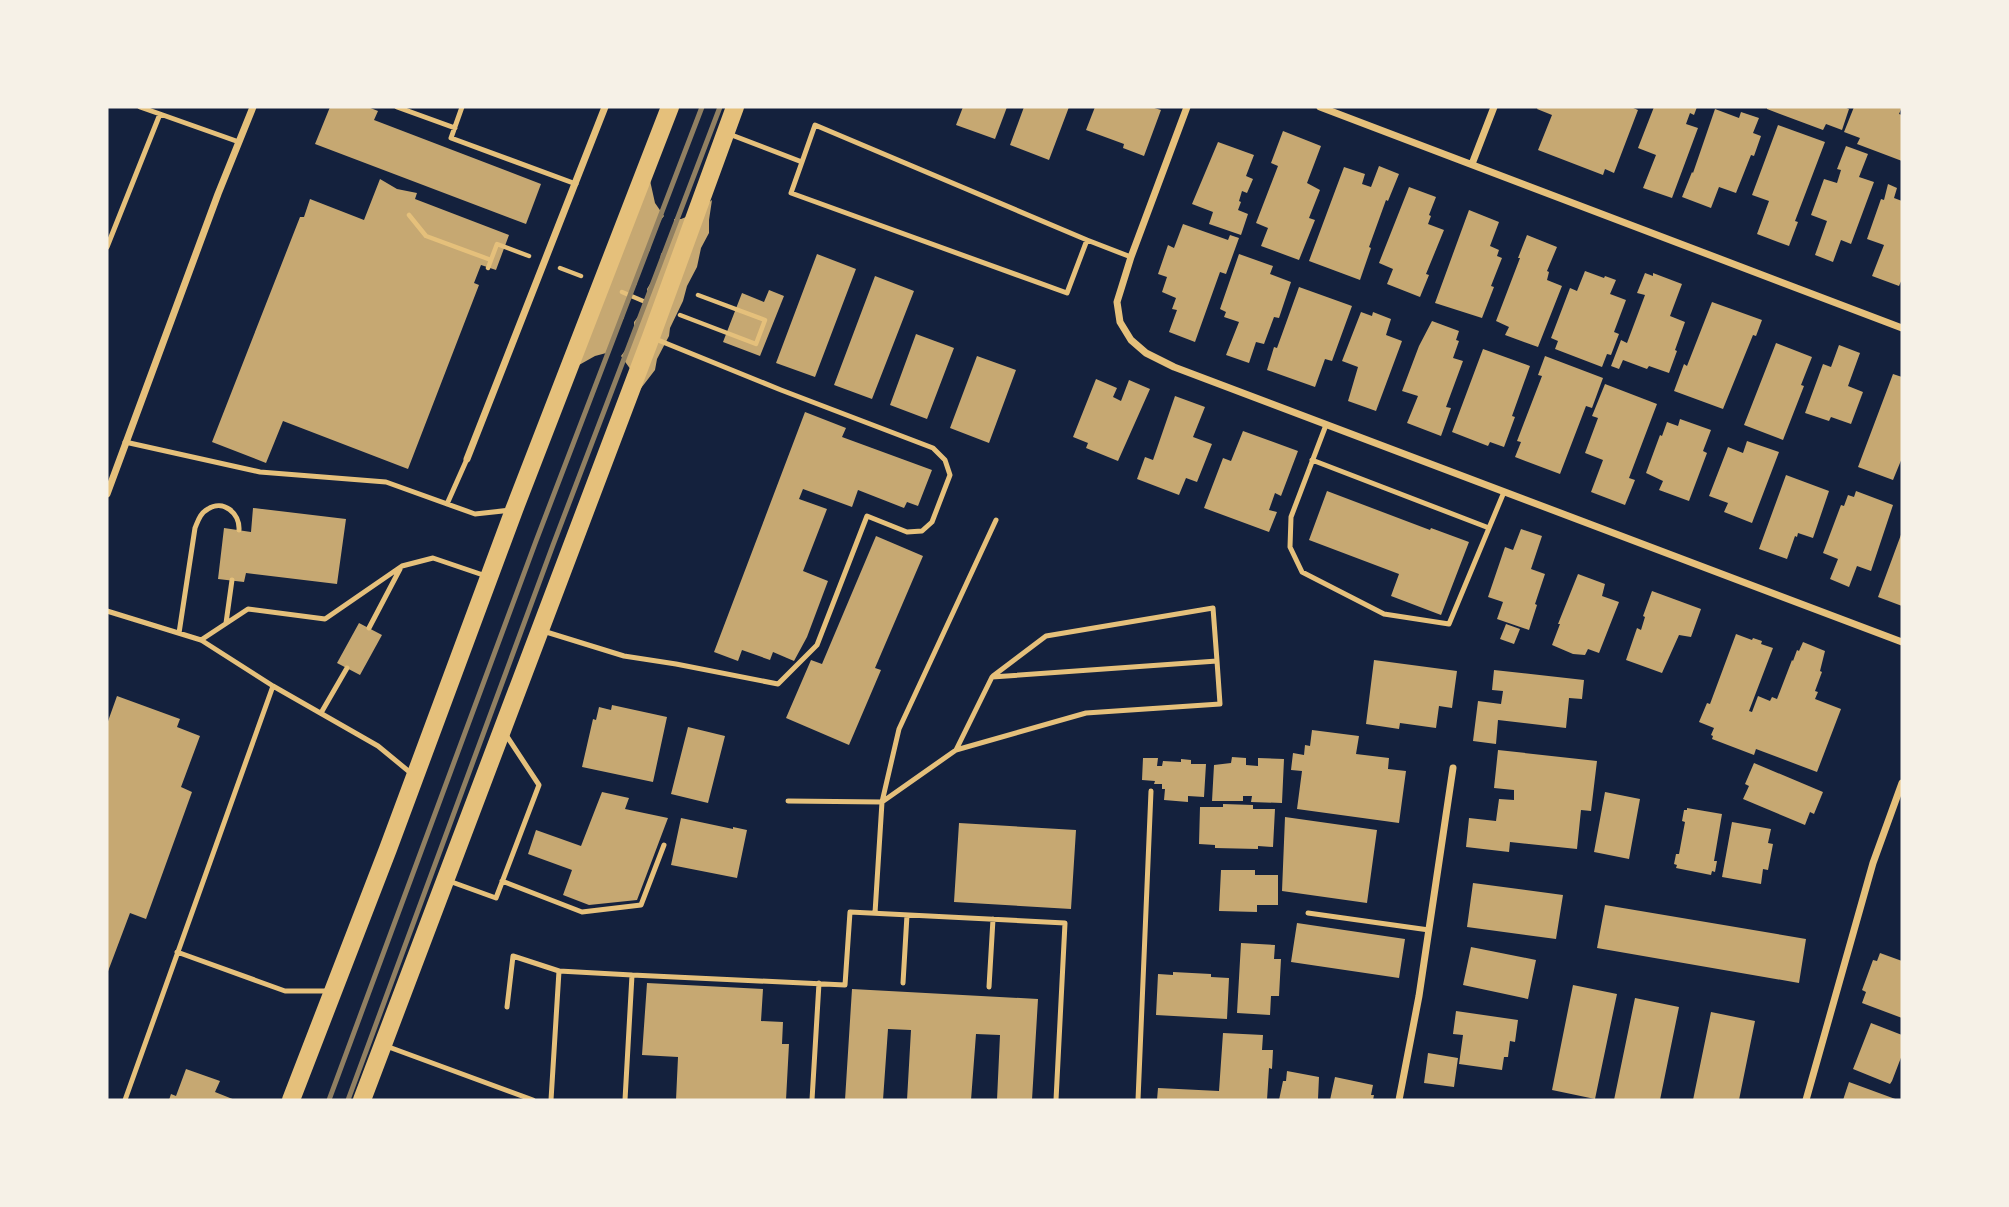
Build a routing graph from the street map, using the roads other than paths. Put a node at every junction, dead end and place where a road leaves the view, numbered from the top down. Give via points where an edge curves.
1 (140, 107) edge
2 (253, 107) edge
3 (397, 107) edge
4 (463, 107) edge
5 (606, 107) edge
6 (670, 107) edge
7 (735, 107) edge
8 (1187, 107) edge
9 (1320, 107) edge
10 (1494, 107) edge
11 (160, 114) junction
12 (455, 128) junction
13 (726, 133) junction
14 (239, 142) junction
15 (802, 162) junction
16 (1472, 164) junction
17 (576, 184) junction
18 (1087, 240) junction
19 (107, 247) edge
20 (1131, 257) junction
21 (1902, 328) edge
22 (651, 337) junction
23 (1326, 425) junction
24 (125, 442) junction
25 (467, 459) joint
26 (1312, 460) junction
27 (1504, 492) junction
28 (107, 494) edge
29 (447, 504) junction
30 (514, 510) junction
31 (996, 520) dead end
32 (1489, 528) junction
33 (239, 530) dead end
34 (402, 566) junction
35 (489, 577) junction
36 (232, 580) dead end
37 (107, 611) edge
38 (226, 623) junction
39 (369, 628) dead end
40 (540, 630) junction
41 (179, 633) junction
42 (201, 640) junction
43 (1902, 642) edge
44 (1217, 661) junction
45 (347, 668) dead end
46 (992, 677) junction
47 (273, 686) junction
48 (321, 713) junction
49 (503, 730) junction
50 (956, 750) junction
51 (1453, 768) dead end
52 (414, 775) junction
53 (1902, 783) edge
54 (1151, 791) dead end
55 (788, 801) dead end
56 (882, 802) junction
57 (664, 845) dead end
58 (446, 880) junction
59 (502, 881) junction
60 (875, 913) junction
61 (1308, 913) dead end
62 (907, 915) junction
63 (993, 919) junction
64 (1429, 930) junction
65 (177, 952) junction
66 (559, 971) junction
67 (632, 975) junction
68 (903, 983) dead end
69 (819, 984) junction
70 (989, 987) dead end
71 (333, 990) junction
72 (507, 1007) dead end
73 (383, 1044) junction
74 (125, 1100) edge
75 (291, 1100) edge
76 (362, 1100) edge
77 (533, 1100) edge
78 (551, 1100) edge
79 (625, 1100) edge
80 (812, 1100) edge
81 (1056, 1100) edge
82 (1138, 1100) edge
83 (1399, 1100) edge
84 (1806, 1100) edge

1 - 11 lane
2 - 14 street
3 - 12 lane
4 - 12 lane
5 - 17 street
6 - 30 main road
7 - 13 main road
8 - 20 street
9 - 16 street
10 - 16 street
11 - 14 lane
11 - 19 lane
12 - 17 lane via 451,138
13 - 15 lane
13 - 22 main road
14 - 24 street
15 - 18 lane via 815,125
15 - 18 lane via 791,193 1067,293
16 - 21 street
17 - 25 street
18 - 20 lane
20 - 23 street via 1118,302 1120,322 1130,340 1174,367
22 - 40 main road
22 - 40 lane via 933,448 945,460 950,475 932,522 922,531 907,532 867,516 817,645 778,684 624,656
23 - 26 lane
23 - 27 street
24 - 28 street
24 - 29 lane via 260,472 386,482
25 - 29 lane
26 - 32 lane
26 - 32 lane via 1291,517 1290,547 1302,572 1384,614 1449,624
27 - 32 lane
27 - 43 street
29 - 30 lane via 475,514
30 - 35 main road
31 - 56 lane via 900,729
33 - 41 lane via 235,513 227,509 216,506 200,516
34 - 35 lane via 433,558
34 - 38 lane via 325,618 248,609
34 - 39 lane
35 - 52 main road
36 - 38 lane
37 - 41 lane
38 - 42 lane
40 - 49 main road
41 - 42 lane
42 - 47 lane
44 - 46 lane
44 - 46 lane via 1213,608 1046,636
44 - 50 lane via 1220,704 1086,713
45 - 48 lane
46 - 50 lane
47 - 48 lane
47 - 65 lane
48 - 52 lane via 379,746
49 - 58 main road
49 - 59 lane via 538,785
50 - 56 lane
51 - 64 street
52 - 71 main road
53 - 84 street via 1873,863
54 - 82 lane
55 - 56 lane
56 - 60 lane
57 - 59 lane via 641,905 582,912
58 - 59 lane via 496,898
58 - 73 main road
60 - 62 lane
60 - 69 lane via 849,912 845,985
61 - 64 lane
62 - 63 lane
62 - 68 lane
63 - 70 lane
63 - 81 lane via 1065,923
64 - 83 street
65 - 71 lane via 285,991
65 - 74 lane
66 - 67 lane
66 - 72 lane via 513,956
66 - 78 lane
67 - 69 lane
67 - 79 lane
69 - 80 lane
71 - 75 main road
73 - 76 main road
73 - 77 lane

